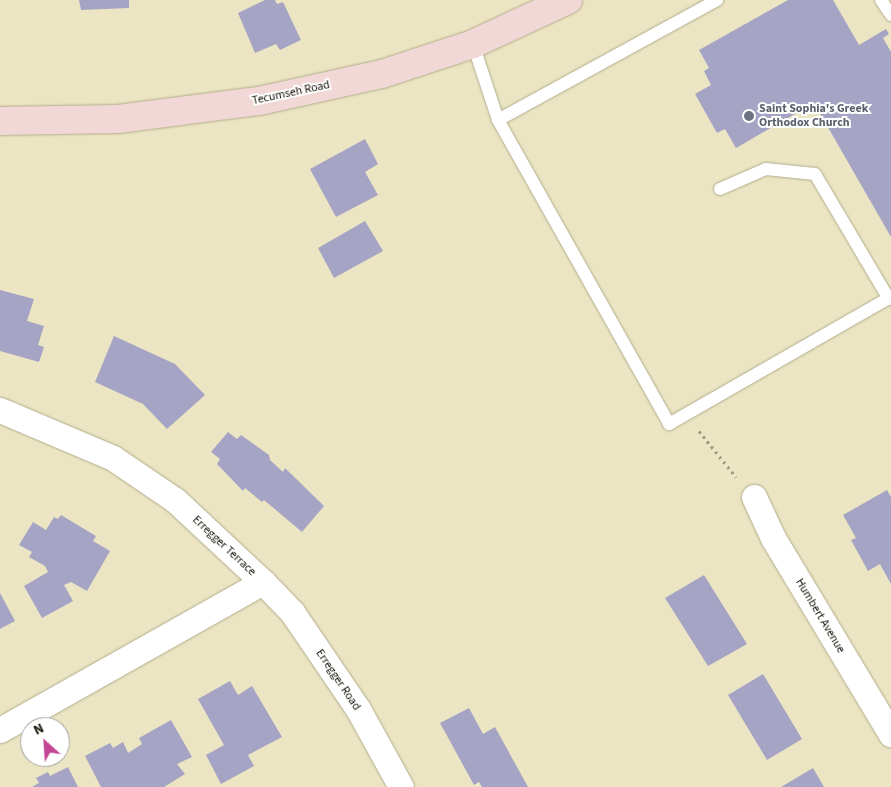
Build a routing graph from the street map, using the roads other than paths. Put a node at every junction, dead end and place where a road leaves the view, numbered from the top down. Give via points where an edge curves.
1 (568, 0) edge
2 (717, 0) edge
3 (881, 0) edge
4 (891, 15) edge
5 (473, 44) junction
6 (498, 120) junction
7 (0, 121) edge
8 (720, 189) dead end
9 (890, 298) edge
10 (0, 410) edge
11 (754, 497) road end
12 (263, 582) junction
13 (0, 730) edge
14 (891, 734) edge
15 (401, 787) edge

1 - 5 street, Tecumseh Road
2 - 6 lane
3 - 4 lane
5 - 6 lane
5 - 7 street, Tecumseh Road via 382,74 259,101 118,119
6 - 9 lane via 668,424
8 - 9 lane via 766,168 815,174
10 - 12 street, Erregger Terrace via 113,458 175,500
11 - 14 street, Humbert Avenue via 773,538
12 - 13 street, Erregger Terrace
12 - 15 street, Erregger Road via 292,612 358,709

